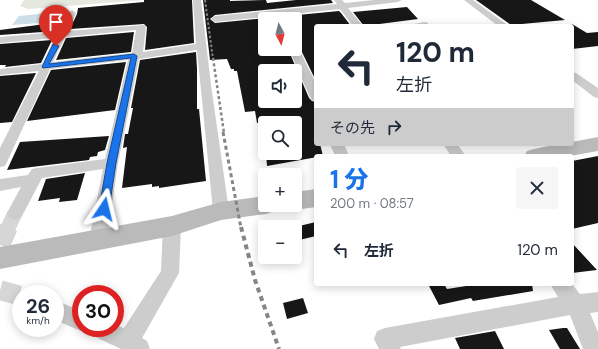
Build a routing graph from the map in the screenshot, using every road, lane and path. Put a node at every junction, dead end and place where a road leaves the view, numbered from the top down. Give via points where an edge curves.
1 (197, 0) edge
2 (398, 0) edge
3 (468, 0) edge
4 (340, 3) edge
5 (278, 12) edge
6 (72, 13) dead end
7 (258, 14) edge
8 (215, 19) dead end
9 (356, 24) edge
10 (501, 24) edge
11 (61, 35) junction
12 (0, 40) edge
13 (202, 46) junction
14 (136, 56) junction
15 (297, 56) edge
16 (45, 67) junction
17 (0, 72) edge
18 (574, 76) edge
19 (314, 93) edge
20 (598, 94) edge
21 (598, 144) edge
22 (545, 154) edge
23 (0, 162) edge
24 (111, 163) junction
25 (33, 180) junction
26 (0, 185) edge
27 (314, 198) edge
28 (302, 200) edge
29 (258, 206) edge
30 (221, 211) junction
31 (15, 213) tunnel mouth
32 (172, 226) junction
33 (98, 240) junction
34 (0, 258) edge
35 (562, 286) edge
36 (598, 302) edge
37 (576, 304) junction
38 (117, 337) edge
39 (134, 345) edge
40 (390, 349) edge
41 (594, 349) edge

1 - 13 street
2 - 4 street
3 - 10 street
4 - 5 street
4 - 9 street
6 - 11 street
7 - 8 street
11 - 12 street
11 - 14 street via 141,27
11 - 16 street
13 - 14 street
13 - 30 street
14 - 16 street
14 - 24 street
15 - 19 street
16 - 17 street
16 - 23 street
18 - 20 street
21 - 22 street
24 - 25 street via 37,173
24 - 33 street
25 - 26 street
25 - 31 street
27 - 28 street
29 - 30 street
30 - 32 street
32 - 33 street
32 - 39 street via 170,273
33 - 34 street
35 - 37 street
36 - 37 street
37 - 40 street via 385,339
37 - 41 street
38 - 39 street

